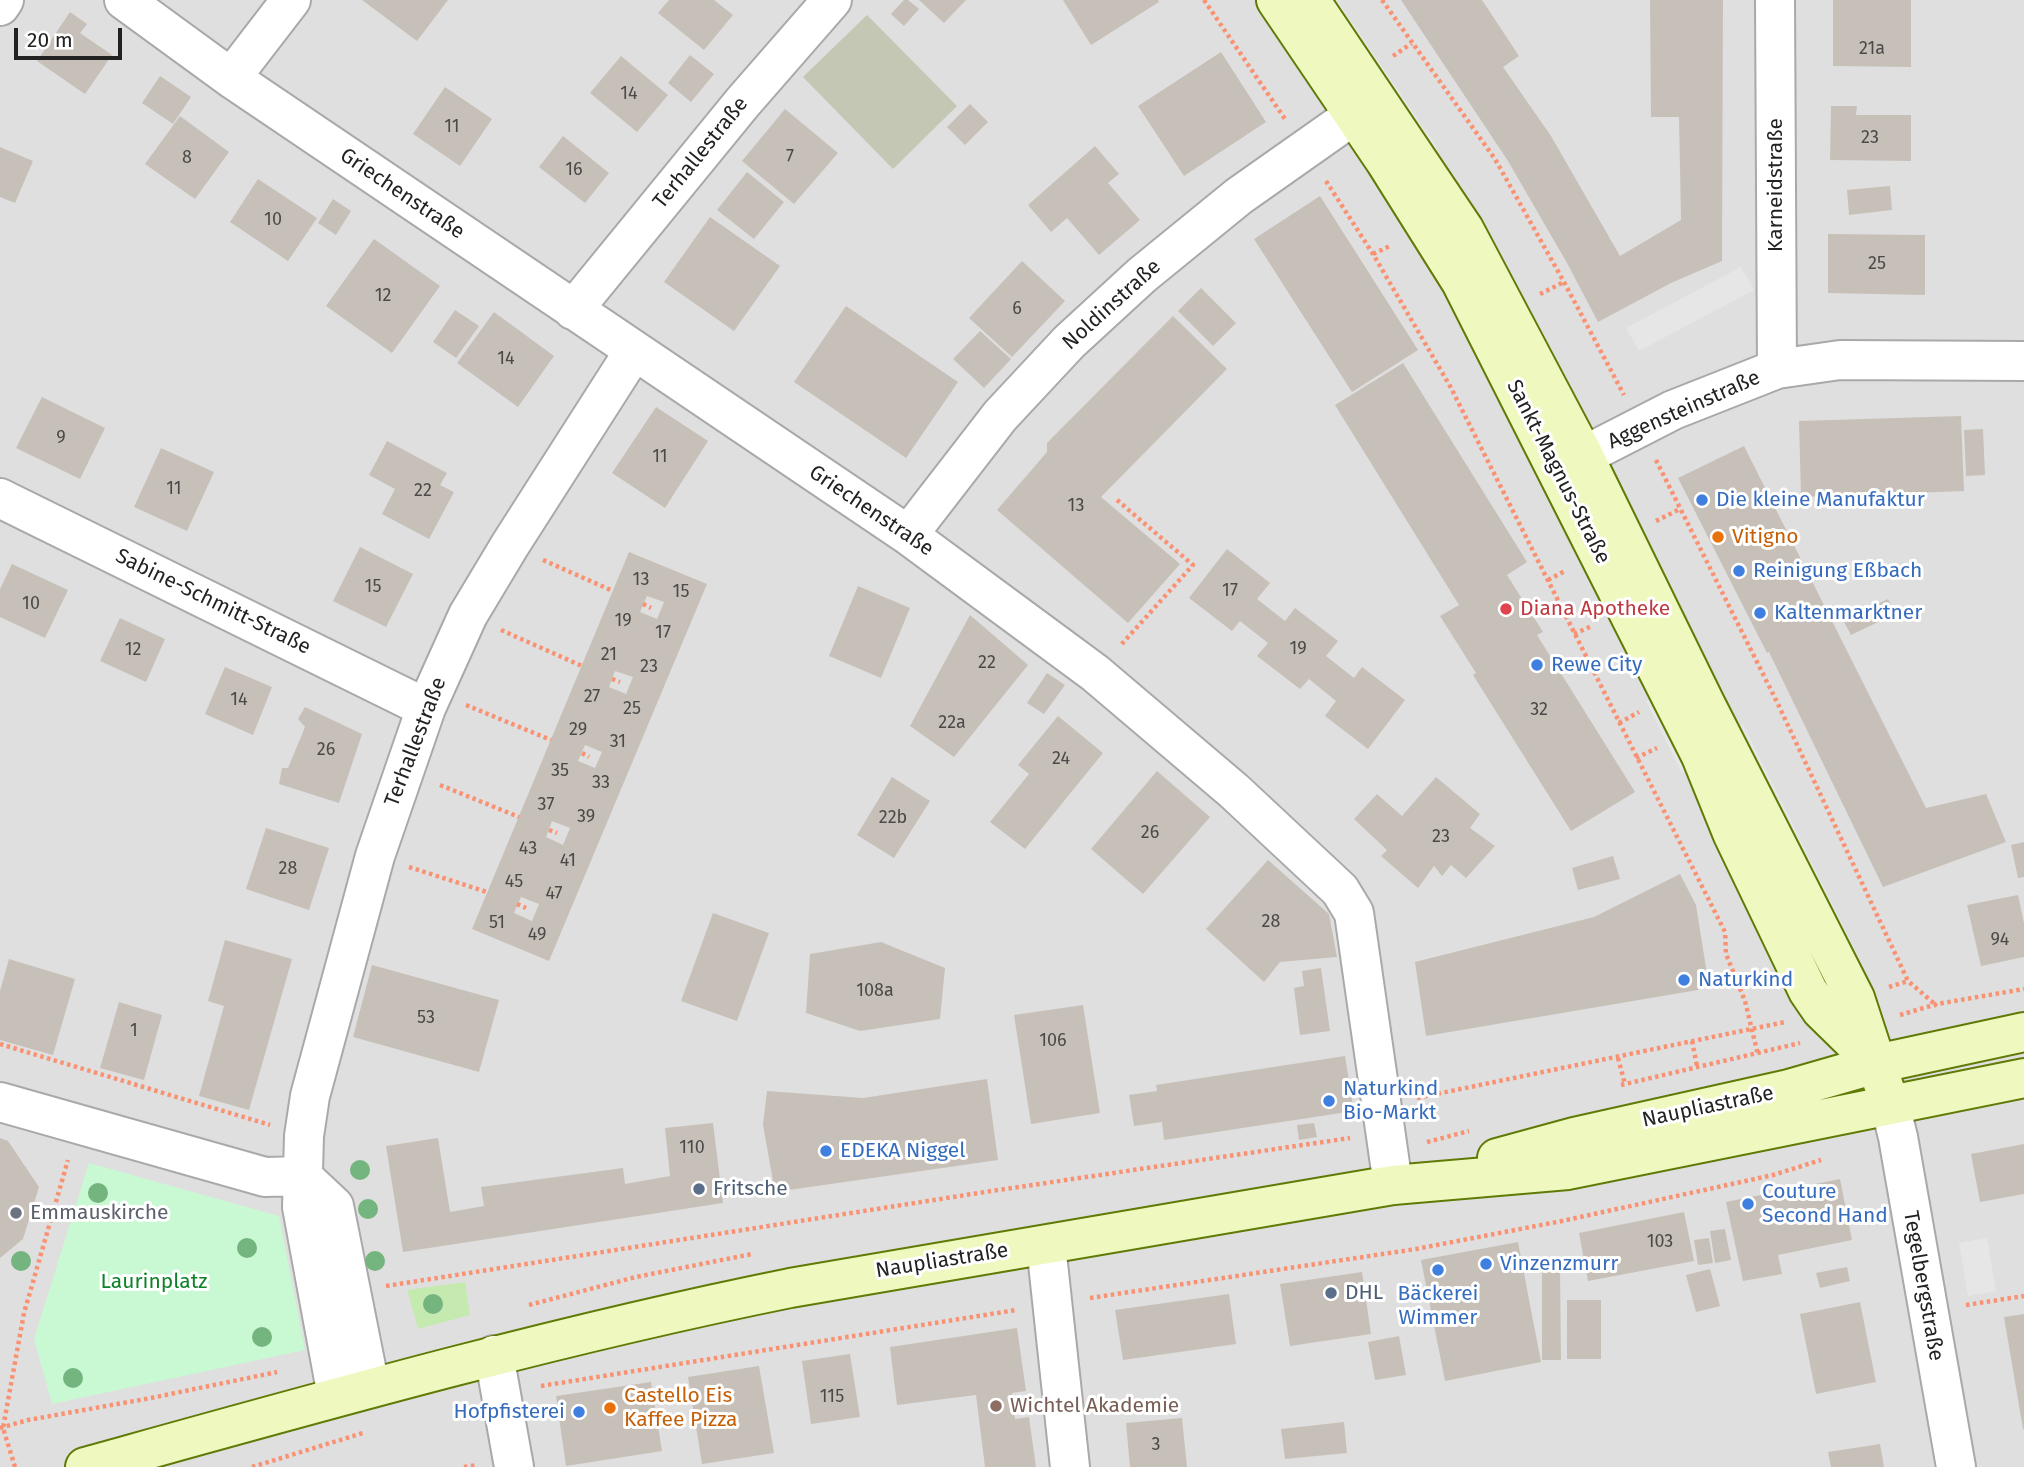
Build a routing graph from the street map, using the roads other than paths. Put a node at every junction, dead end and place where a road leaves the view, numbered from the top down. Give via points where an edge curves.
1 (4, 0) edge
2 (124, 0) edge
3 (291, 0) edge
4 (832, 0) edge
5 (1276, 0) edge
6 (1310, 0) edge
7 (1776, 0) edge
8 (0, 6) edge
9 (231, 78) junction
10 (1354, 115) junction
11 (573, 310) junction
12 (634, 351) junction
13 (2024, 361) edge
14 (1777, 369) junction
15 (1571, 462) junction
16 (0, 498) edge
17 (908, 535) junction
18 (429, 700) junction
19 (2024, 1032) edge
20 (1876, 1064) junction
21 (2024, 1078) edge
22 (0, 1102) edge
23 (1890, 1105) junction
24 (302, 1176) junction
25 (1393, 1185) junction
26 (1046, 1244) junction
27 (495, 1355) junction
28 (346, 1381) junction
29 (85, 1467) edge
30 (514, 1467) edge
31 (1070, 1467) edge
32 (1956, 1467) edge

1 - 8 street
2 - 9 street, Griechenstraße
3 - 9 street
4 - 11 street, Terhallestraße
5 - 10 street, Sankt-Magnus-Straße
6 - 15 street, Sankt-Magnus-Straße via 1464,229
7 - 14 street, Karneidstraße
9 - 11 street, Griechenstraße
10 - 15 street, Sankt-Magnus-Straße
10 - 17 street, Noldinstraße via 1228,204 1069,342 1000,416
11 - 12 street, Griechenstraße
12 - 17 street, Griechenstraße
12 - 18 street, Terhallestraße via 468,615
13 - 14 street, Aggensteinstraße via 1840,360
14 - 15 street, Aggensteinstraße via 1673,410
15 - 20 street, Sankt-Magnus-Straße via 1705,703 1855,998
16 - 18 street, Sabine-Schmitt-Straße
17 - 25 street, Griechenstraße via 1095,673 1234,791 1340,890 1354,913
18 - 24 street, Terhallestraße via 375,856 310,1096
19 - 20 street, Naupliastraße
20 - 23 street, Sankt-Magnus-Straße
20 - 25 street, Naupliastraße
21 - 23 street, Naupliastraße
22 - 24 street via 265,1177
23 - 25 street, Naupliastraße via 1568,1170
23 - 32 street, Tegelbergstraße
24 - 28 street via 302,1208
24 - 28 street via 334,1206 351,1291
25 - 26 street, Naupliastraße
26 - 27 street, Naupliastraße via 790,1287
26 - 31 street
27 - 28 street
27 - 30 street
28 - 29 street

